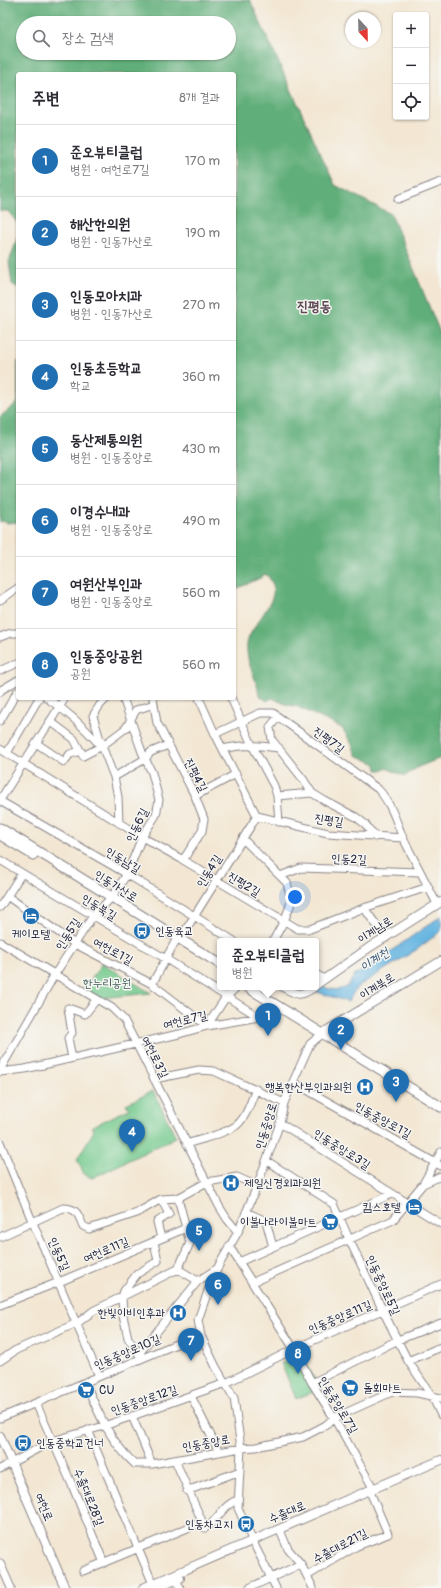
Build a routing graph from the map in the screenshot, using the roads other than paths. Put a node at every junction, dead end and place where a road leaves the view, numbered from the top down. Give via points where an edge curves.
1 (441, 182) edge
2 (398, 199) dead end
3 (16, 589) edge
4 (0, 600) edge
5 (16, 632) edge
6 (0, 637) edge
7 (16, 664) edge
8 (0, 671) edge
9 (16, 681) edge
10 (0, 691) edge
11 (16, 694) edge
12 (39, 700) edge
13 (50, 700) edge
14 (64, 700) edge
15 (105, 700) edge
16 (124, 700) edge
17 (202, 700) edge
18 (232, 700) edge
19 (153, 701) edge
20 (59, 706) junction
21 (278, 717) junction
22 (131, 718) junction
23 (0, 721) edge
24 (50, 721) junction
25 (243, 722) junction
26 (214, 734) junction
27 (36, 742) junction
28 (168, 745) junction
29 (252, 745) junction
30 (102, 746) junction
31 (278, 748) junction
32 (223, 749) junction
33 (3, 751) edge
34 (82, 754) junction
35 (145, 759) junction
36 (23, 764) junction
37 (236, 774) junction
38 (114, 777) junction
39 (312, 793) junction
40 (195, 796) junction
41 (277, 796) junction
42 (0, 800) edge
43 (257, 816) junction
44 (279, 822) junction
45 (119, 823) junction
46 (0, 828) edge
47 (0, 835) edge
48 (142, 837) junction
49 (375, 837) junction
50 (403, 838) junction
51 (243, 839) junction
52 (0, 860) edge
53 (183, 860) junction
54 (420, 872) junction
55 (22, 873) junction
56 (127, 874) junction
57 (280, 876) junction
58 (216, 880) junction
59 (428, 886) junction
60 (7, 896) junction
61 (110, 899) junction
62 (439, 903) edge
63 (0, 908) edge
64 (364, 908) junction
65 (93, 916) junction
66 (194, 917) junction
67 (284, 921) junction
68 (229, 938) edge
69 (275, 938) edge
70 (386, 938) junction
71 (177, 940) junction
72 (0, 942) edge
73 (75, 944) junction
74 (166, 959) junction
75 (441, 961) edge
76 (217, 962) edge
77 (217, 968) edge
78 (56, 974) junction
79 (319, 976) edge
80 (324, 979) junction
81 (319, 983) edge
82 (152, 984) junction
83 (234, 990) edge
84 (252, 990) edge
85 (262, 990) edge
86 (289, 990) edge
87 (310, 990) edge
88 (226, 997) junction
89 (96, 1000) junction
90 (278, 1006) junction
91 (259, 1017) junction
92 (207, 1026) junction
93 (324, 1032) junction
94 (136, 1043) junction
95 (72, 1058) junction
96 (0, 1071) edge
97 (154, 1079) junction
98 (293, 1082) junction
99 (256, 1089) junction
100 (441, 1102) edge
101 (284, 1103) junction
102 (441, 1107) edge
103 (280, 1123) junction
104 (0, 1142) edge
105 (187, 1144) junction
106 (441, 1152) edge
107 (267, 1161) junction
108 (438, 1164) edge
109 (441, 1176) edge
110 (208, 1182) junction
111 (423, 1184) junction
112 (257, 1186) junction
113 (392, 1194) junction
114 (178, 1198) junction
115 (161, 1199) junction
116 (407, 1202) junction
117 (246, 1212) junction
118 (340, 1217) junction
119 (33, 1222) junction
120 (441, 1224) edge
121 (186, 1228) junction
122 (238, 1232) junction
123 (0, 1237) edge
124 (161, 1238) junction
125 (349, 1239) junction
126 (154, 1242) junction
127 (229, 1246) junction
128 (273, 1247) junction
129 (240, 1262) junction
130 (218, 1268) junction
131 (178, 1269) junction
132 (198, 1281) junction
133 (59, 1282) junction
134 (253, 1282) junction
135 (441, 1284) edge
136 (122, 1297) junction
137 (0, 1305) edge
138 (383, 1311) junction
139 (77, 1323) junction
140 (441, 1323) edge
141 (200, 1334) junction
142 (398, 1340) junction
143 (441, 1347) edge
144 (294, 1349) junction
145 (140, 1358) junction
146 (0, 1361) edge
147 (408, 1361) junction
148 (99, 1376) junction
149 (86, 1382) junction
150 (226, 1383) junction
151 (312, 1383) junction
152 (191, 1396) junction
153 (432, 1396) junction
154 (441, 1398) edge
155 (36, 1402) junction
156 (441, 1415) edge
157 (132, 1416) junction
158 (0, 1418) edge
159 (334, 1418) junction
160 (104, 1426) junction
161 (88, 1430) junction
162 (0, 1436) edge
163 (52, 1441) junction
164 (241, 1448) junction
165 (219, 1452) junction
166 (175, 1460) junction
167 (441, 1460) edge
168 (11, 1462) junction
169 (135, 1464) joint
170 (152, 1464) junction
171 (441, 1466) edge
172 (0, 1469) edge
173 (240, 1471) junction
174 (187, 1491) junction
175 (372, 1491) junction
176 (238, 1500) junction
177 (202, 1522) junction
178 (281, 1533) junction
179 (253, 1542) junction
180 (137, 1549) junction
181 (104, 1562) junction
182 (0, 1563) edge
183 (300, 1564) junction
184 (83, 1571) dead end
185 (307, 1576) junction
186 (272, 1577) junction
187 (176, 1579) junction
188 (155, 1586) edge
189 (11, 1588) edge
190 (65, 1588) edge
191 (143, 1588) edge
192 (180, 1588) edge
193 (249, 1588) edge
194 (276, 1588) edge
195 (313, 1588) edge

1 - 2 street
3 - 4 street
5 - 6 street
7 - 8 street
9 - 10 street
11 - 23 street
12 - 33 street, 진평2길
13 - 20 street
14 - 20 street
15 - 30 street via 93,716
16 - 22 street, 인동6길
17 - 26 street
18 - 25 street
19 - 22 street via 136,710
19 - 28 street, 진평4길 via 157,723
20 - 24 street
20 - 30 street
21 - 25 street, 진평7길 via 265,712
21 - 31 street, 진평길 via 269,731
21 - 50 street, 진평7길 via 378,789 384,796
22 - 30 street via 126,728
22 - 35 street, 인동6길
24 - 27 street
24 - 34 street via 74,739
25 - 26 street, 진평7길
25 - 29 street
26 - 32 street
27 - 34 street via 64,762 70,754
27 - 36 street
28 - 35 street via 151,752
28 - 40 street, 진평4길
29 - 31 street
29 - 32 street via 237,745
29 - 41 street
30 - 34 street
30 - 38 street
31 - 39 street, 진평길
32 - 37 street
33 - 36 street, 진평2길
35 - 38 street
35 - 48 street, 인동6길 via 152,773 158,800 156,815
36 - 42 street
36 - 45 street, 진평2길
37 - 40 street
37 - 43 street
38 - 45 street
39 - 41 street, 진평길
39 - 49 street, 진평길 via 356,817
40 - 53 street, 진평4길 via 204,819 202,831
41 - 44 street
42 - 56 street, 인동남길
43 - 44 street, 진평길
43 - 51 street, 인동4길
44 - 49 street, 진평길 via 328,833
45 - 48 street, 진평2길
46 - 61 main road, 인동가산로
47 - 61 main road, 인동가산로
48 - 53 street, 진평2길
48 - 56 street, 인동6길
49 - 50 street, 진평길
50 - 54 street
51 - 57 street
51 - 58 street, 인동4길
52 - 55 street, 인동북길
53 - 58 street, 진평2길
54 - 57 street, 인동2길 via 301,868
54 - 59 street
55 - 60 street
55 - 65 street, 인동북길
56 - 61 street, 인동6길
56 - 66 street, 인동남길
57 - 67 street via 287,883 291,899
58 - 66 street, 인동4길
58 - 67 street, 진평2길
59 - 62 street
59 - 64 street, 진평2길
60 - 63 street
60 - 73 street, 여헌로1길
61 - 65 street, 인동5길
61 - 71 main road, 인동가산로
62 - 70 street, 이계남로
64 - 67 street, 진평2길 via 310,929 298,929
64 - 70 street
65 - 73 street, 인동5길
65 - 74 street, 인동북길
66 - 68 street, 인동남길
66 - 71 street, 인동4길
67 - 69 street
70 - 80 street, 이계남로
71 - 74 street, 인동4길
71 - 76 main road, 인동가산로
71 - 77 main road, 인동가산로
72 - 78 street, 여헌로3길
73 - 78 street, 인동5길
73 - 82 street, 여헌로1길
74 - 82 street
74 - 88 street, 인동북길
75 - 93 street, 이계북로
78 - 89 street, 여헌로3길
78 - 96 street, 인동5길
79 - 80 street
80 - 81 street, 이계남로
82 - 92 street, 여헌로1길
83 - 88 street
84 - 90 main road
85 - 93 main road
86 - 87 street, 이계남로 via 304,994
88 - 91 street, 인동북길
88 - 92 street
89 - 94 street, 여헌로3길 via 112,1008 124,1020
89 - 95 street via 85,1014 68,1008 72,1033 68,1038
90 - 91 street, 여헌로7길 via 274,1011
90 - 93 main road
91 - 92 street, 여헌로7길
92 - 94 street, 여헌로7길
93 - 98 street, 인동중앙로 via 310,1044
93 - 100 main road
93 - 102 main road
94 - 95 street, 여헌로7길
94 - 97 street, 여헌로3길
95 - 96 street, 여헌로7길 via 25,1069
97 - 99 street via 207,1070
97 - 105 street, 여헌로3길
98 - 101 street, 인동중앙로
98 - 108 street, 인동중앙로1길
99 - 101 street
99 - 105 street via 246,1112 236,1125 229,1130
101 - 103 street, 인동중앙로
103 - 107 street, 인동중앙로
103 - 113 street, 인동중앙로3길
104 - 119 street, 인동5길
105 - 110 street, 여헌로3길
106 - 108 street
107 - 112 street, 인동중앙로
107 - 118 street, 인동중앙로5길 via 334,1204
108 - 111 street
109 - 111 street
110 - 112 street via 237,1177
110 - 114 street
110 - 122 street, 여헌로3길 via 227,1220
111 - 116 street
112 - 117 street, 인동중앙로
113 - 116 street, 인동중앙로3길
113 - 118 street
114 - 115 street
114 - 121 street
115 - 119 street via 138,1213 90,1229 83,1226 72,1208 63,1208
115 - 124 street via 169,1214 157,1222
116 - 120 street, 인동중앙로3길
116 - 125 street via 393,1220
117 - 122 street, 인동중앙로
117 - 128 street via 266,1221
118 - 125 street, 인동중앙로5길
118 - 128 street
119 - 123 street
119 - 133 street, 인동5길
121 - 124 street, 여헌로11길
121 - 131 street via 190,1243
122 - 127 street, 인동중앙로
124 - 126 street, 여헌로11길
125 - 134 street
125 - 138 street, 인동중앙로5길
126 - 133 street, 여헌로11길
126 - 136 street via 158,1260 137,1274
127 - 129 street, 인동중앙로7길
127 - 130 street, 인동중앙로
128 - 129 street
129 - 134 street, 인동중앙로7길
130 - 132 street
130 - 141 street, 인동중앙로 via 198,1320
131 - 132 street
131 - 136 street
132 - 145 street via 140,1351
133 - 137 street, 여헌로11길
133 - 139 street, 인동5길
134 - 144 street, 인동중앙로7길
135 - 138 street, 인동중앙로11길
136 - 139 street via 93,1311
136 - 145 street via 128,1338
138 - 142 street, 인동중앙로5길
138 - 144 street, 인동중앙로11길
139 - 146 street via 16,1350
139 - 148 street, 인동5길
140 - 142 street
141 - 145 street, 인동중앙로10길
141 - 150 street, 인동중앙로
142 - 147 street, 인동중앙로5길
142 - 151 street
143 - 147 street
144 - 150 street, 인동중앙로11길
144 - 151 street, 인동중앙로7길
145 - 148 street, 인동중앙로10길
147 - 153 street, 인동중앙로5길
148 - 149 street, 인동중앙로10길
149 - 155 street, 인동중앙로10길
149 - 160 street, 인동중앙로10길
150 - 152 street, 인동중앙로12길
150 - 164 street, 인동중앙로 via 234,1398
151 - 159 street, 인동중앙로7길
152 - 157 street, 인동중앙로12길
152 - 165 street, 인동중앙로12길
153 - 154 street
153 - 156 street, 인동중앙로5길
153 - 159 street via 392,1392
155 - 158 street, 인동중앙로10길
155 - 163 street
157 - 160 street, 인동중앙로12길
157 - 170 street
159 - 164 street via 303,1437
159 - 175 street, 인동중앙로7길
160 - 161 street, 인동중앙로12길
160 - 169 street, 인동중앙로12길
161 - 163 street, 인동중앙로12길
161 - 180 street, 수출대로28길
162 - 168 street, 여헌로
163 - 168 street, 인동중앙로12길
163 - 181 street, 수출대로28길
164 - 165 street, 인동중앙로
164 - 173 street, 인동중앙로
165 - 166 street, 인동중앙로
166 - 170 street, 인동중앙로
166 - 174 street, 인동중앙로
167 - 175 street, 수출대로
168 - 172 street, 인동중앙로12길
168 - 190 street, 여헌로
169 - 170 street, 인동중앙로
171 - 175 street, 수출대로
173 - 174 street
173 - 176 street, 인동중앙로
174 - 177 street, 인동중앙로
175 - 178 street, 수출대로
175 - 179 street, 수출대로
175 - 185 street, 수출대로21길 via 388,1534 357,1546
176 - 177 street via 227,1506 210,1525 205,1528
176 - 179 street, 인동중앙로 via 238,1508
177 - 180 street
178 - 179 street, 수출대로
178 - 183 street via 288,1549
179 - 186 street, 인동중앙로
179 - 187 street, 수출대로
179 - 188 street, 수출대로
180 - 181 street
180 - 188 street, 수출대로28길
181 - 184 street
182 - 189 street
183 - 185 street
183 - 186 street
185 - 195 street
186 - 193 street
186 - 194 street, 인동중앙로
187 - 188 street, 수출대로
187 - 192 street
188 - 191 street, 수출대로

